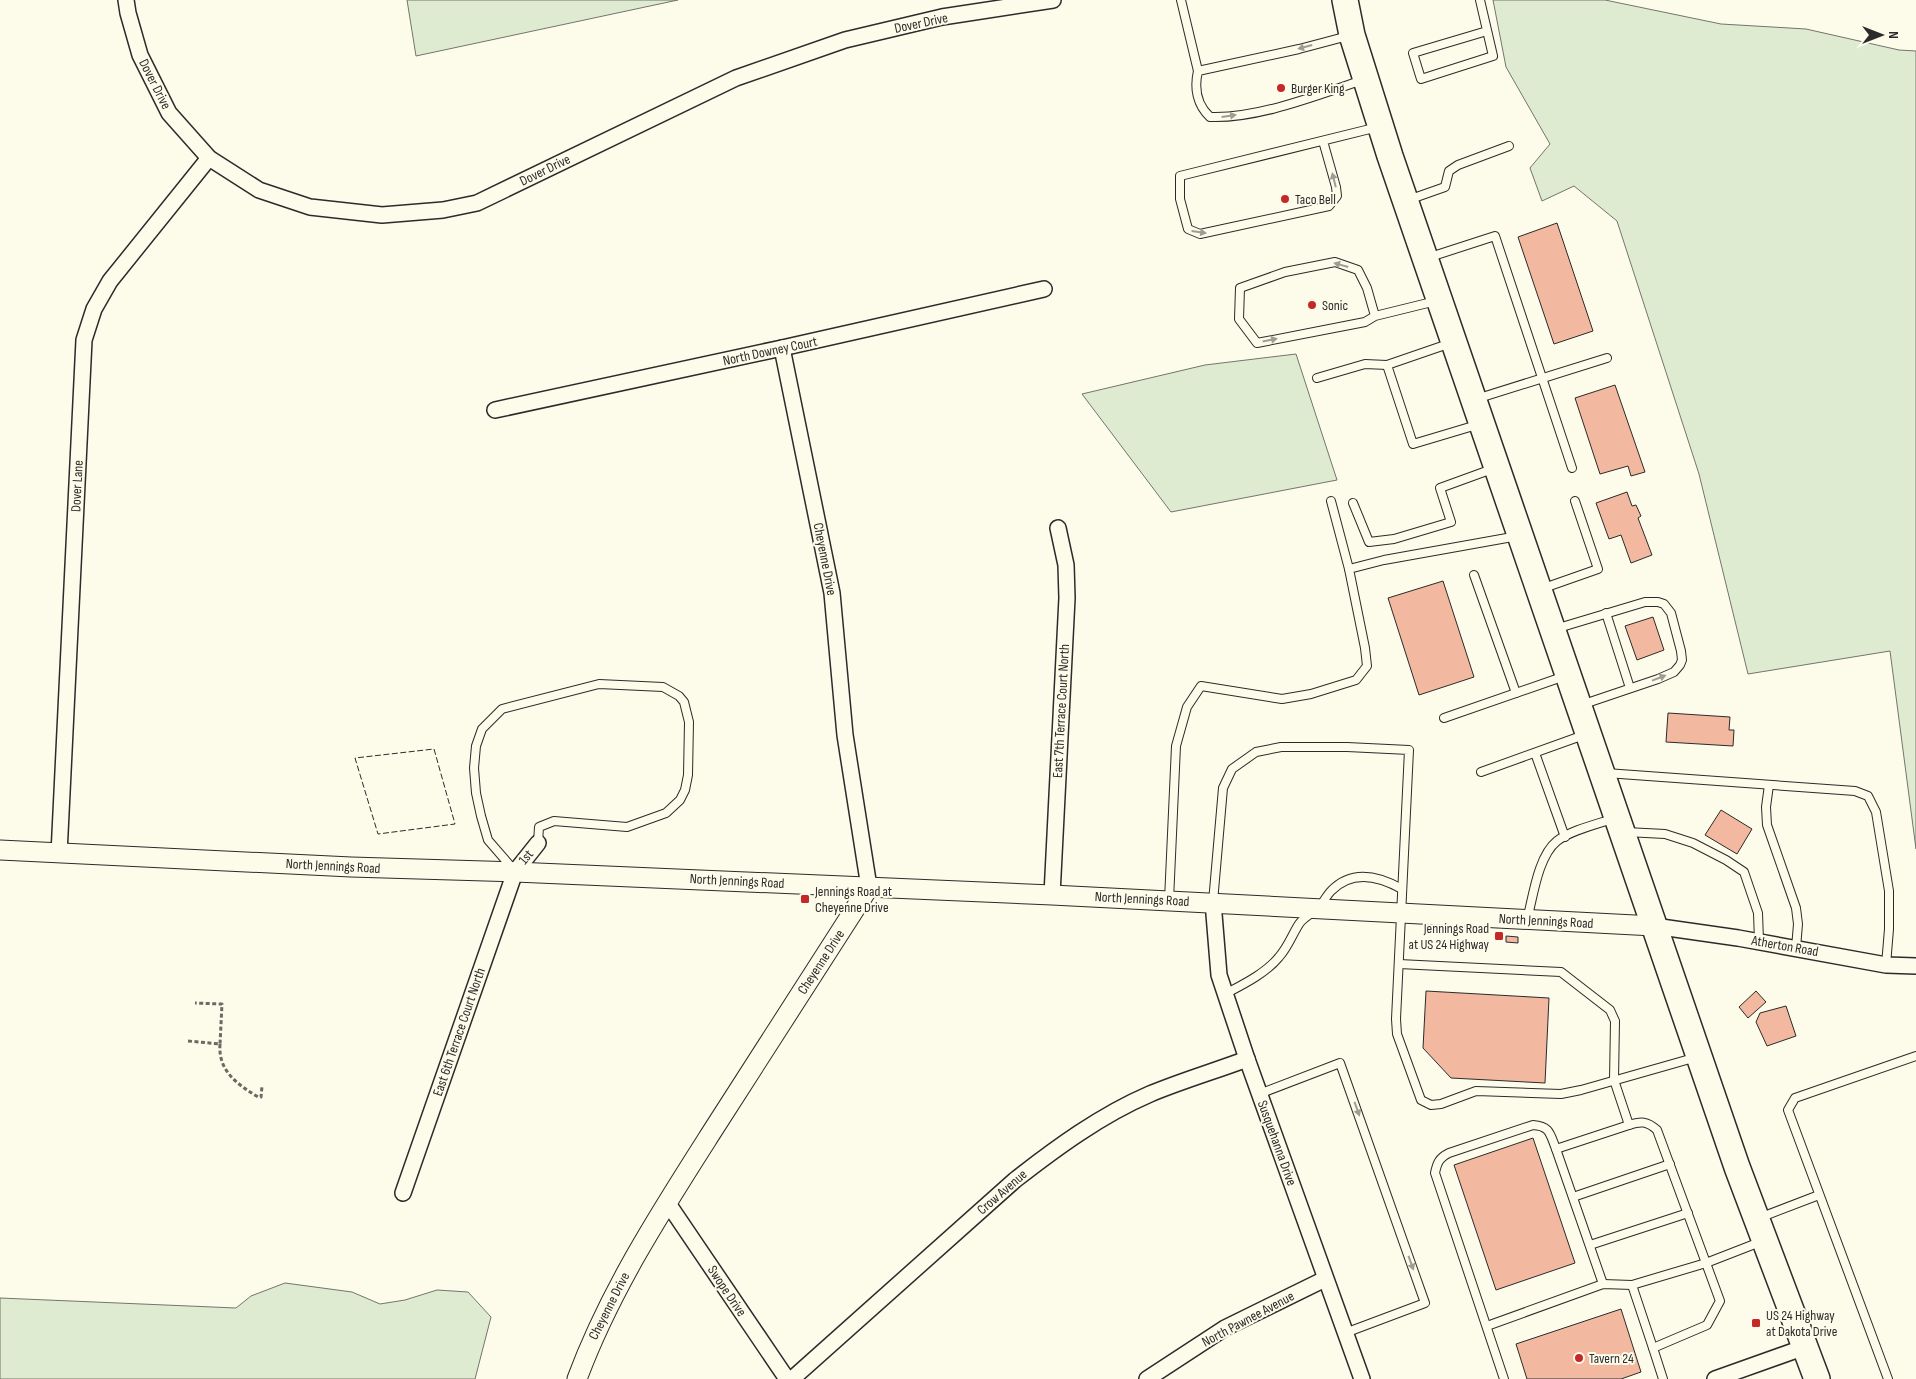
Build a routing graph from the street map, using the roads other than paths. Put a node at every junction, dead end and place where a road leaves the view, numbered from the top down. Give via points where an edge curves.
1 (126, 0) edge
2 (1053, 0) edge
3 (1181, 0) edge
4 (1345, 0) edge
5 (1480, 0) edge
6 (1487, 31) junction
7 (1352, 35) junction
8 (1198, 71) junction
9 (1366, 80) junction
10 (1380, 127) junction
11 (1324, 141) junction
12 (1509, 146) dead end
13 (208, 158) junction
14 (1406, 201) junction
15 (1426, 259) junction
16 (1044, 289) dead end
17 (1440, 300) junction
18 (1375, 316) junction
19 (1454, 342) junction
20 (782, 348) junction
21 (1607, 358) dead end
22 (1387, 365) junction
23 (1317, 378) dead end
24 (1542, 378) junction
25 (1474, 400) junction
26 (495, 410) dead end
27 (1482, 424) junction
28 (1496, 467) junction
29 (1572, 468) dead end
30 (1331, 502) dead end
31 (1574, 502) dead end
32 (1353, 503) dead end
33 (1058, 528) dead end
34 (1520, 536) junction
35 (1349, 569) junction
36 (1474, 575) dead end
37 (1539, 590) junction
38 (1606, 613) junction
39 (1552, 630) junction
40 (1569, 675) junction
41 (1630, 688) junction
42 (1516, 693) junction
43 (1579, 706) junction
44 (1444, 718) dead end
45 (1589, 734) junction
46 (1534, 753) junction
47 (1481, 772) dead end
48 (1602, 772) junction
49 (1769, 785) junction
50 (1619, 825) junction
51 (1565, 836) junction
52 (538, 843) joint
53 (0, 850) edge
54 (59, 854) junction
55 (515, 872) junction
56 (869, 887) junction
57 (1402, 889) junction
58 (1052, 895) junction
59 (1169, 900) junction
60 (1213, 902) junction
61 (1318, 908) junction
62 (1401, 912) junction
63 (1528, 920) junction
64 (1654, 926) junction
65 (1759, 942) junction
66 (1796, 948) junction
67 (1399, 964) junction
68 (1886, 965) junction
69 (1916, 966) edge
70 (1225, 994) junction
71 (1698, 1056) junction
72 (1916, 1056) edge
73 (1247, 1060) junction
74 (1614, 1080) junction
75 (1259, 1094) junction
76 (1629, 1125) junction
77 (1556, 1149) junction
78 (1670, 1164) junction
79 (403, 1193) dead end
80 (1819, 1195) junction
81 (1573, 1197) junction
82 (667, 1202) junction
83 (1688, 1213) junction
84 (1761, 1229) junction
85 (1590, 1245) junction
86 (1706, 1263) junction
87 (1325, 1279) junction
88 (1604, 1284) junction
89 (1632, 1285) junction
90 (1487, 1326) junction
91 (1345, 1333) junction
92 (1805, 1347) junction
93 (1653, 1348) junction
94 (576, 1379) edge
95 (787, 1379) edge
96 (792, 1379) edge
97 (1147, 1379) edge
98 (1362, 1379) edge
99 (1504, 1379) edge
100 (1663, 1379) edge
101 (1715, 1379) edge
102 (1817, 1379) edge
103 (1888, 1379) edge

1 - 13 street, Dover Drive via 140,55 169,113
2 - 13 street, Dover Drive via 942,17 836,43 736,78 477,203 443,210 382,215 310,207 259,190
3 - 8 lane
4 - 7 highway
5 - 6 lane
6 - 6 lane via 1492,56 1421,79 1413,53
7 -> 8 lane
7 - 9 highway
8 -> 9 lane via 1195,83 1202,109 1210,117 1224,118 1276,108
9 - 10 highway
10 - 11 lane
10 - 14 highway
11 -> 11 lane via 1180,176 1180,199 1188,229 1200,234 1329,206 1336,196 1336,187
12 - 14 lane via 1458,165 1449,171 1445,187
13 - 54 street, Dover Lane via 110,281 94,309 84,340
14 - 15 highway
15 - 17 highway
15 - 24 lane via 1495,236
16 - 20 street, North Downey Court
17 - 18 lane
17 - 19 highway
18 -> 18 lane via 1358,270 1335,262 1285,272 1240,288 1239,319 1257,342 1365,322
19 - 22 lane
19 - 25 highway
20 - 26 street, North Downey Court
20 - 56 street, Cheyenne Drive via 832,592 846,735
21 - 24 lane
22 - 23 lane via 1365,364
22 - 27 lane via 1412,444
24 - 25 lane
24 - 29 lane
25 - 27 highway
27 - 28 highway
28 - 32 lane via 1440,488 1451,522 1394,539 1369,542
28 - 34 highway
30 - 35 lane
31 - 37 lane via 1598,569
33 - 58 street, East 7th Terrace Court North via 1066,565 1067,598
34 - 35 lane
34 - 37 highway
35 - 59 lane via 1368,666 1356,680 1282,700 1201,686 1187,707 1176,746
36 - 42 lane
37 - 39 highway
38 - 39 lane
38 - 41 lane
41 -> 38 lane via 1674,672 1680,666 1682,651 1671,613 1664,604 1654,602
39 - 40 highway
40 - 42 lane
40 - 43 highway
41 - 43 lane
42 - 44 lane
43 - 45 highway
45 - 46 lane
45 - 48 highway
46 - 47 lane
46 - 51 lane
48 - 49 lane
48 - 50 highway
49 - 66 lane via 1767,826 1796,908
49 - 68 lane via 1855,791 1868,796 1876,812 1889,891
50 - 51 lane
50 - 64 highway
50 - 65 lane via 1693,843 1744,872 1758,912
51 - 63 lane via 1548,850
52 - 55 street, 1st
52 - 55 lane via 539,826 554,821 627,827 666,813 680,800 688,775 688,722 684,702 679,696 663,687 599,684 502,709 482,729 474,768 481,816 488,840
53 - 54 street, North Jennings Road
54 - 55 street, North Jennings Road
55 - 56 street, North Jennings Road
55 - 79 street, East 6th Terrace Court North
56 - 58 street, North Jennings Road
56 - 82 street, Cheyenne Drive
57 - 60 lane via 1409,750 1347,746 1281,747 1256,752 1240,763 1232,769 1223,788
57 - 61 lane via 1386,880 1367,876 1348,880 1331,890
57 - 62 lane
58 - 59 street, North Jennings Road
59 - 60 street, North Jennings Road
60 - 61 street, North Jennings Road
60 - 70 street, Susquehanna Drive via 1219,975
61 - 62 street, North Jennings Road
61 - 70 lane via 1300,922 1279,958 1251,980
62 - 63 street, North Jennings Road
62 - 67 lane
63 - 64 street, North Jennings Road
64 - 65 street, Atherton Road
64 - 71 highway
65 - 66 street, Atherton Road
66 - 68 street, Atherton Road
67 - 74 lane via 1562,972 1610,1010 1614,1021
67 - 74 lane via 1397,1034 1421,1100 1431,1105 1442,1104 1476,1091 1561,1094
68 - 69 street, Atherton Road
70 - 73 street, Susquehanna Drive
71 - 74 lane
71 - 84 highway
72 - 80 lane via 1795,1098 1788,1110
73 - 75 street, Susquehanna Drive
73 - 96 street, Crow Avenue via 1149,1094 1103,1118 1051,1152 1015,1180
74 - 76 lane
75 - 87 street, Susquehanna Drive
75 -> 91 lane via 1340,1064 1425,1303
76 - 77 lane
76 - 78 lane via 1641,1121 1657,1130
77 - 81 lane
77 - 90 lane via 1548,1130 1532,1125 1449,1153 1437,1163 1435,1173
78 - 81 lane
78 - 83 lane
80 - 84 lane
80 - 103 lane
81 - 85 lane
82 - 94 street, Cheyenne Drive via 618,1286
82 - 95 street, Swope Drive
83 - 85 lane
83 - 86 lane
84 - 86 lane
84 - 92 highway
85 - 88 lane
86 - 89 lane
86 - 93 lane via 1720,1301 1707,1325
87 - 91 street, Susquehanna Drive
87 - 97 street, North Pawnee Avenue via 1225,1328
88 - 89 lane
88 - 90 lane
89 - 93 lane
90 - 99 lane
91 - 98 street, Susquehanna Drive
92 - 101 street
92 - 102 highway
93 - 100 lane

